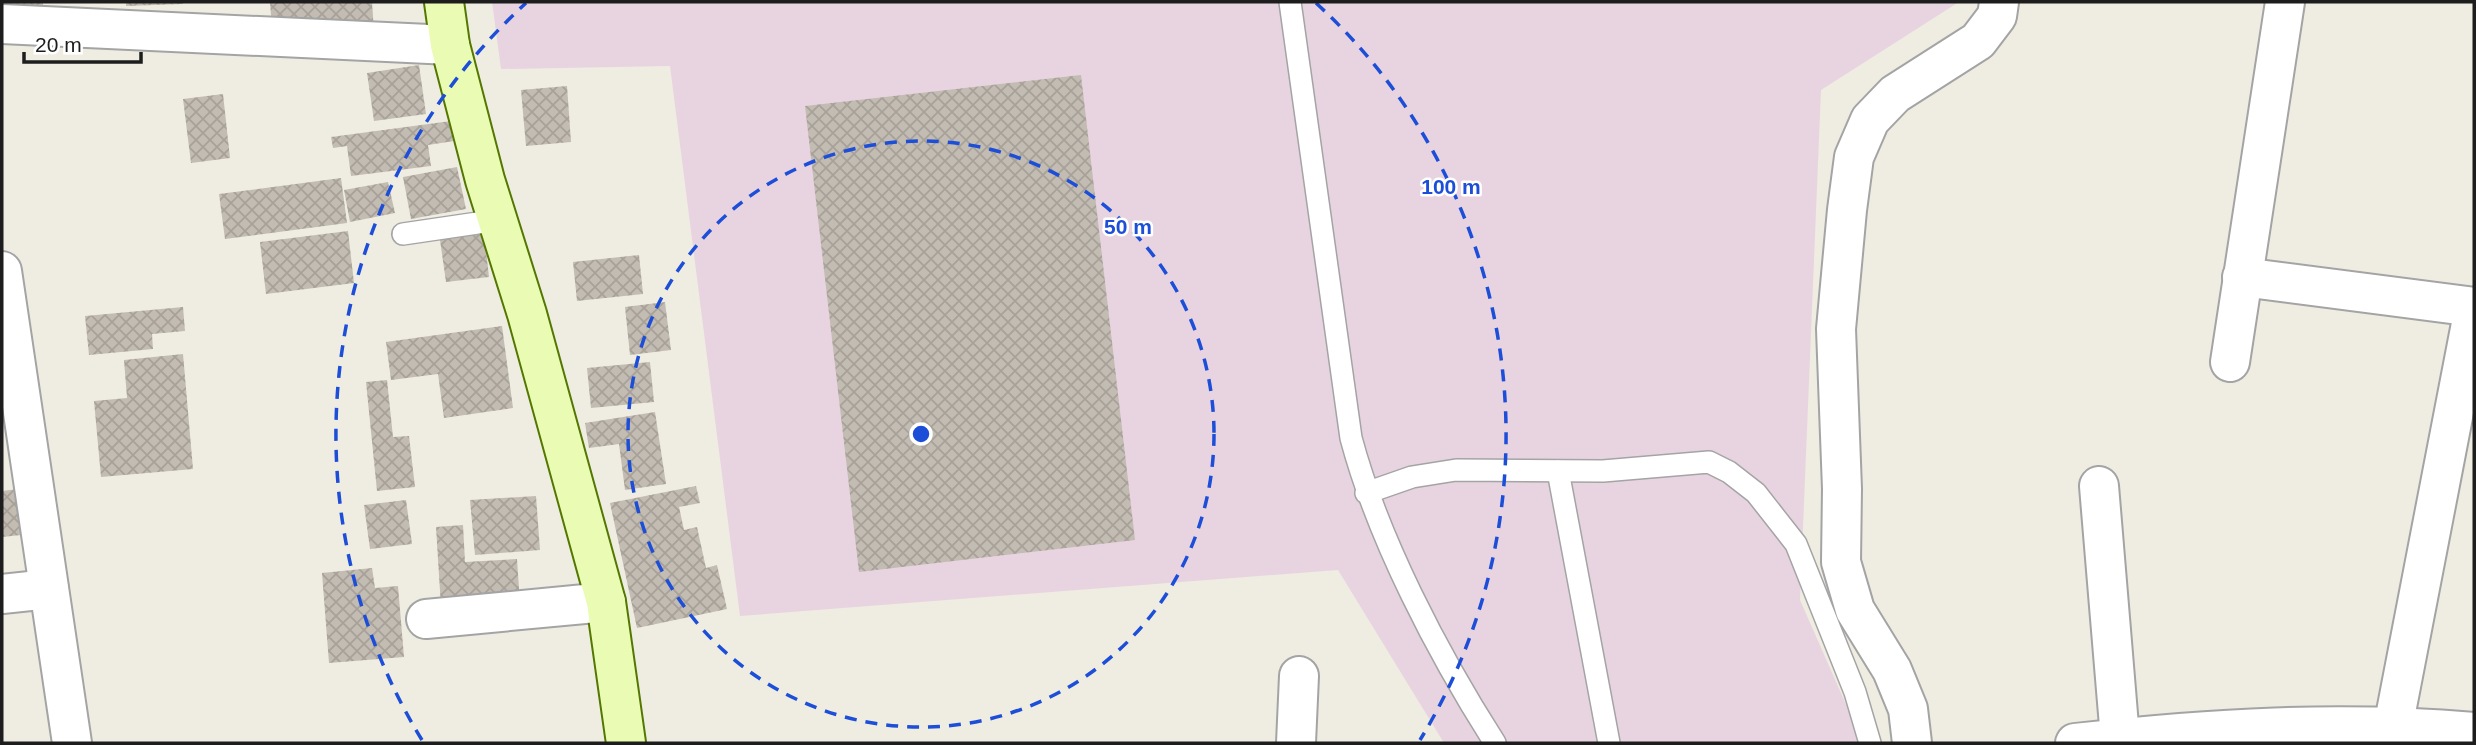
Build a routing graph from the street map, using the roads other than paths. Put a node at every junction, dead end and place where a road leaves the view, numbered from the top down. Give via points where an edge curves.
1 (444, 2) edge
2 (1290, 2) edge
3 (2000, 2) edge
4 (2285, 2) edge
5 (2, 24) edge
6 (450, 45) junction
7 (498, 220) junction
8 (403, 234) dead end
9 (2, 271) edge
10 (2242, 277) junction
11 (2474, 308) edge
12 (2230, 362) dead end
13 (1558, 471) junction
14 (2099, 486) dead end
15 (1366, 493) junction
16 (50, 589) junction
17 (2, 594) edge
18 (606, 602) junction
19 (426, 619) dead end
20 (1298, 676) dead end
21 (2474, 732) edge
22 (2392, 734) edge
23 (2120, 738) junction
24 (72, 743) edge
25 (626, 743) edge
26 (1296, 743) edge
27 (1495, 743) edge
28 (1609, 743) edge
29 (1870, 743) edge
30 (1912, 743) edge
31 (2075, 743) edge

1 - 6 street
2 - 15 lane via 1350,438
3 - 30 street via 1997,16 1978,41 1895,94 1870,120 1854,158 1847,210 1836,329 1841,562 1855,610 1892,670 1909,709
4 - 10 street
5 - 6 street
6 - 7 street
7 - 8 lane
7 - 18 street
9 - 16 street
10 - 11 street
10 - 12 street
11 - 22 street
13 - 15 lane via 1455,470 1412,477
13 - 28 lane
13 - 29 lane via 1709,462 1756,494 1796,544 1855,692
14 - 23 street
15 - 27 lane via 1425,622
16 - 17 street
16 - 24 street
18 - 19 street
18 - 25 street
20 - 26 street
21 - 22 street
22 - 23 street via 2266,727
23 - 31 street

